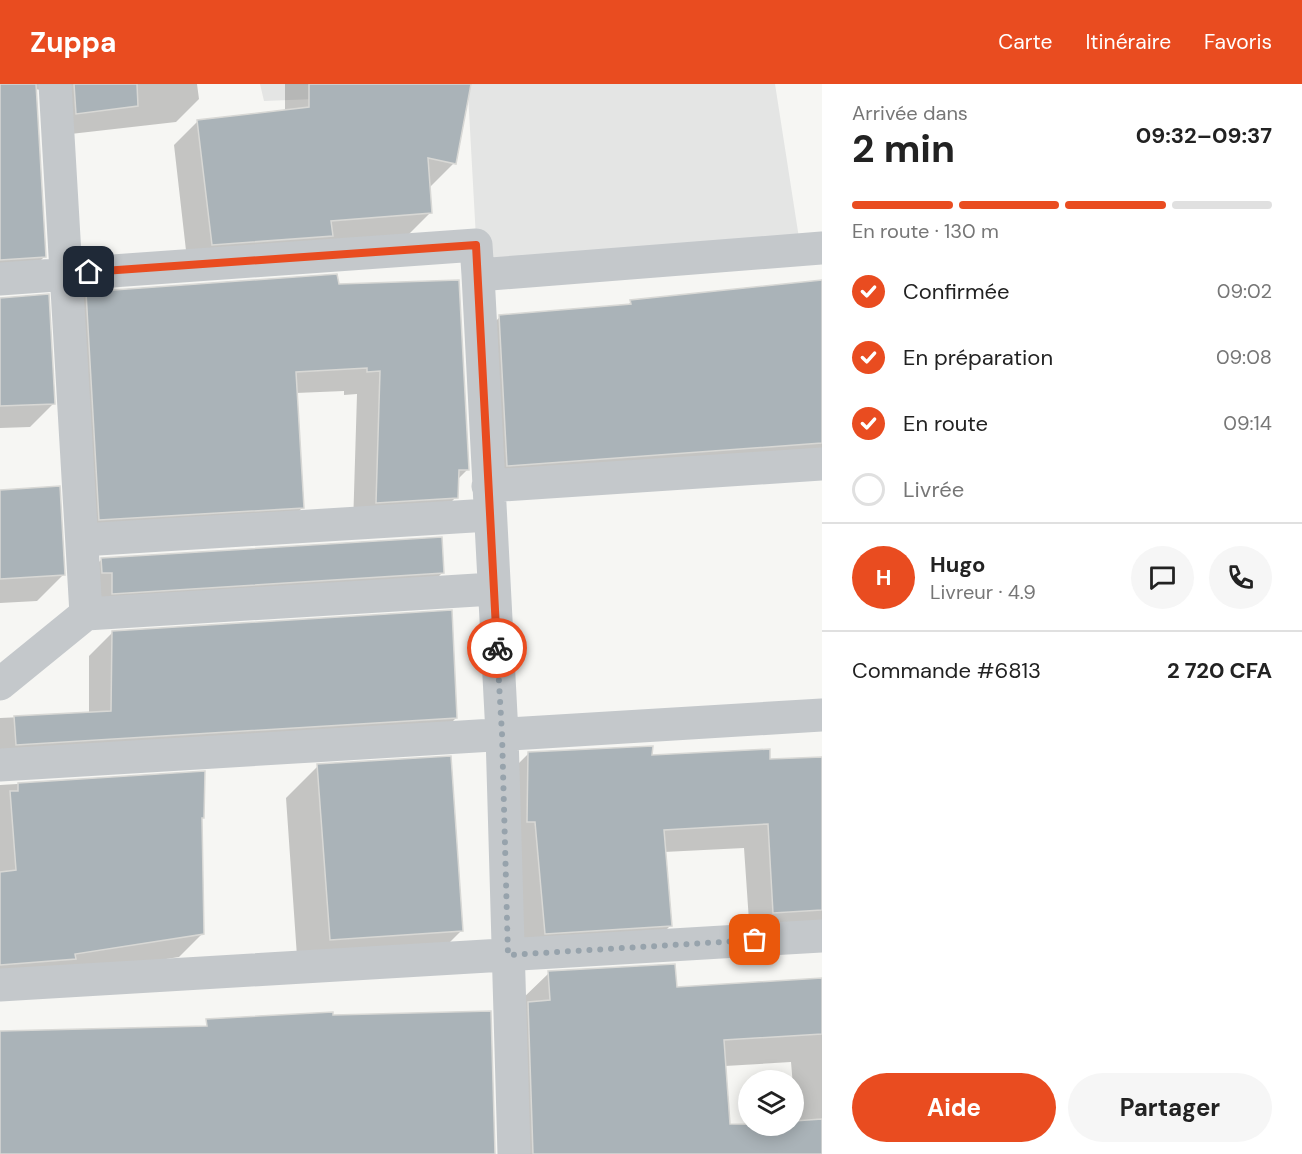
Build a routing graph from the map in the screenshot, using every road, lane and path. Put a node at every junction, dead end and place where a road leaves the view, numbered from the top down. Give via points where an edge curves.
1 (55, 84) edge
2 (822, 248) edge
3 (66, 274) junction
4 (478, 275) junction
5 (0, 279) edge
6 (822, 464) edge
7 (489, 501) junction
8 (82, 540) junction
9 (493, 589) junction
10 (86, 614) junction
11 (0, 684) edge
12 (822, 715) edge
13 (502, 734) junction
14 (0, 765) edge
15 (822, 936) edge
16 (508, 955) junction
17 (0, 985) edge
18 (514, 1154) edge

1 - 3 street
2 - 4 street
3 - 4 street via 476,245
3 - 5 street
3 - 8 street
4 - 7 street
6 - 7 street
7 - 8 street
7 - 9 street
8 - 10 street
9 - 10 street
9 - 13 street
10 - 11 street
12 - 13 street
13 - 14 street
13 - 16 street
15 - 16 street
16 - 17 street
16 - 18 street

